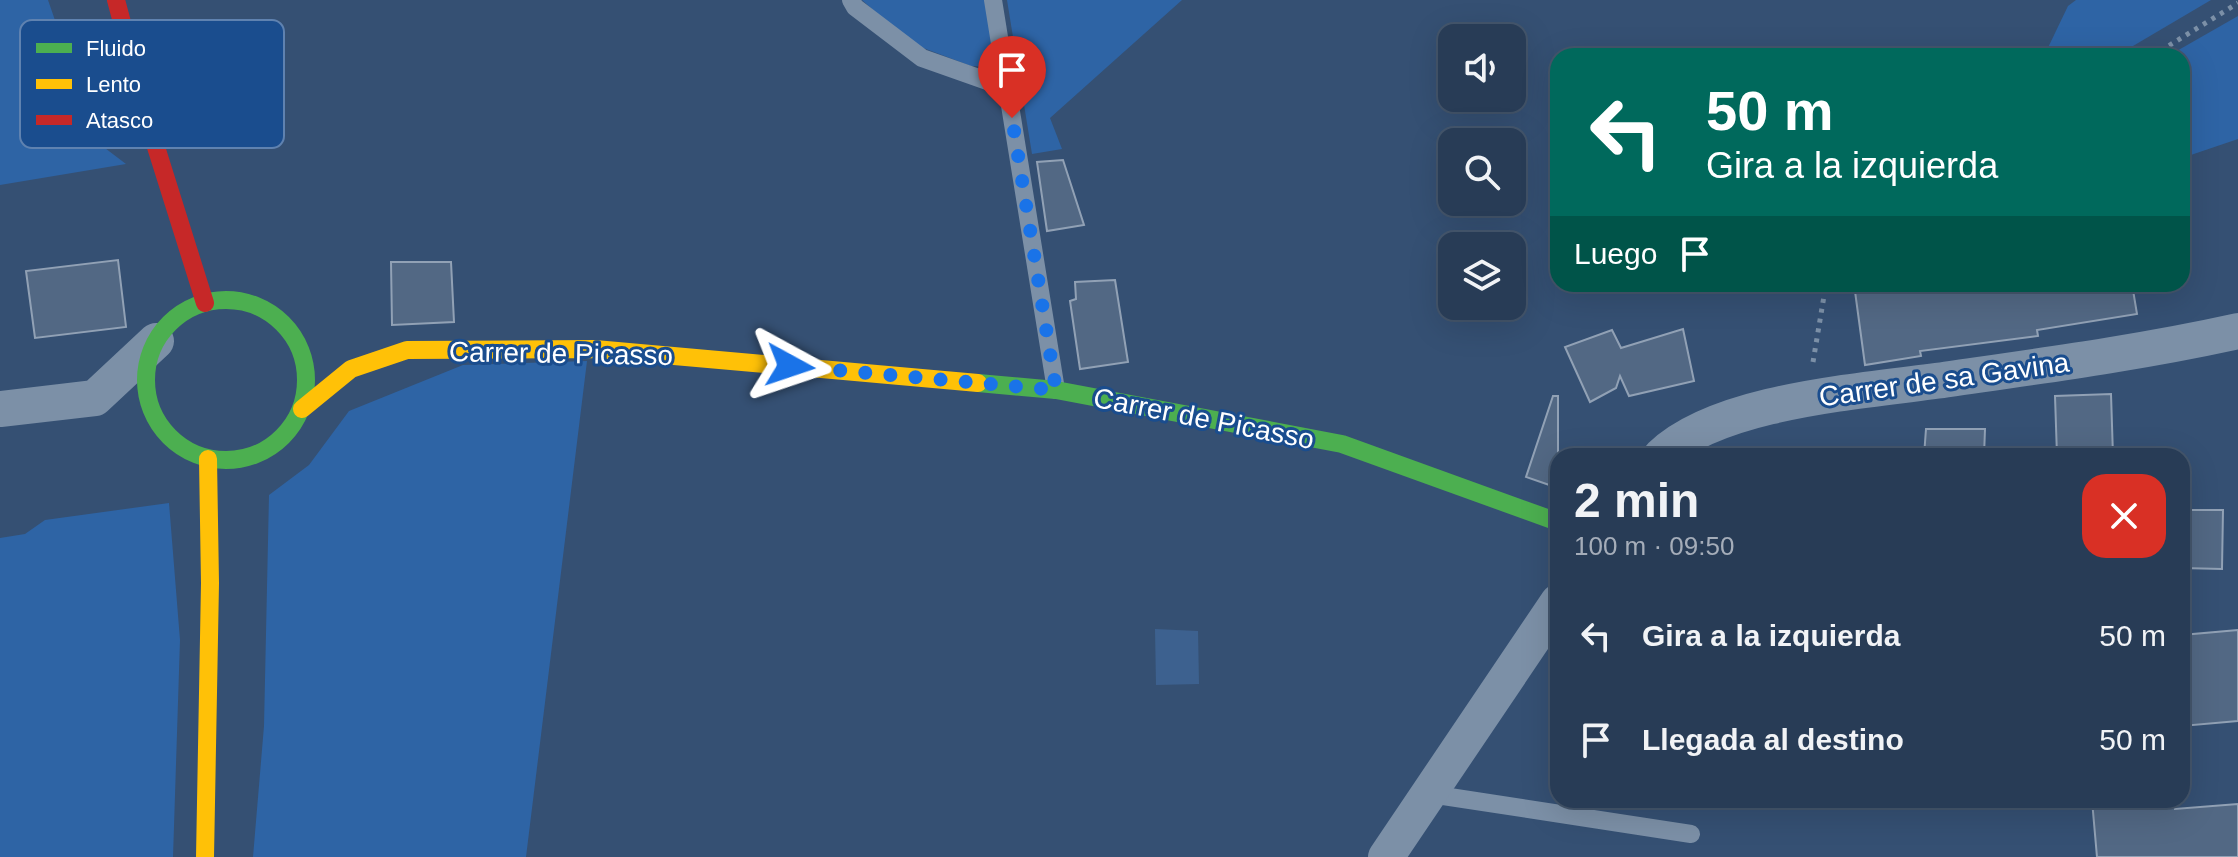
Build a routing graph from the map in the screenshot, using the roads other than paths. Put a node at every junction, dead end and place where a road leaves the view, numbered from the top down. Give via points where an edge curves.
1 (116, 0) edge
2 (851, 0) edge
3 (993, 0) edge
4 (121, 20) edge
5 (1007, 88) junction
6 (156, 148) edge
7 (205, 303) junction
8 (2238, 331) edge
9 (156, 341) junction
10 (1056, 390) junction
11 (0, 409) edge
12 (302, 409) junction
13 (1669, 448) edge
14 (208, 459) junction
15 (1550, 519) edge
16 (1550, 614) edge
17 (1430, 794) junction
18 (1691, 834) dead end
19 (205, 857) edge
20 (1386, 857) edge

1 - 4 street
2 - 5 lane via 922,58
3 - 5 lane
5 - 10 lane
6 - 7 street
7 - 9 street via 171,322
7 - 12 street via 253,305 287,328 305,364
8 - 13 street, Carrer de sa Gavina via 1807,399 1704,426
9 - 11 street via 95,398
9 - 14 street via 147,364 153,413 165,434
10 - 12 street, Carrer de Picasso via 595,349 407,350 351,369
10 - 15 street, Carrer de Picasso via 1342,444
12 - 14 street via 274,445 255,456
14 - 19 street
16 - 17 street
17 - 18 lane
17 - 20 street

